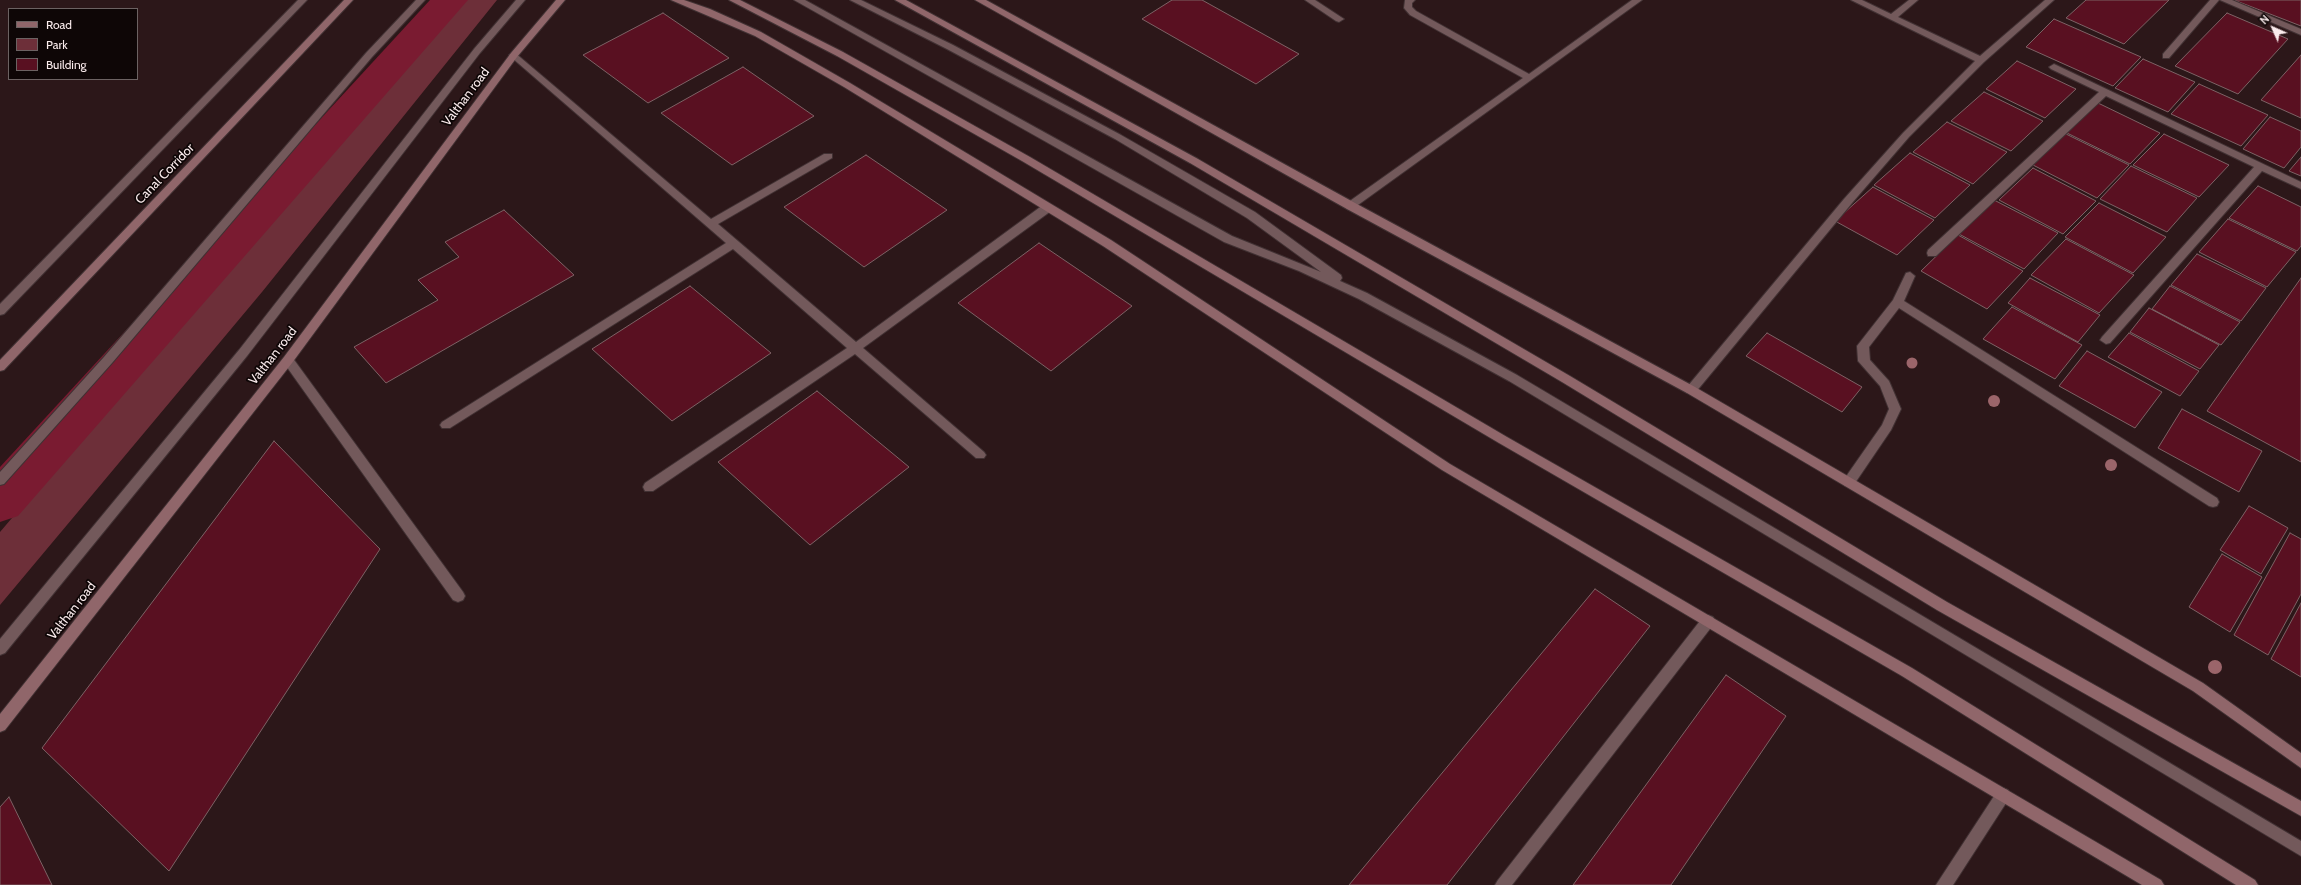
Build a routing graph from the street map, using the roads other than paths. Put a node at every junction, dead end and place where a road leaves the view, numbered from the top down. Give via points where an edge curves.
1 (303, 0) edge
2 (349, 0) edge
3 (421, 0) edge
4 (521, 0) edge
5 (561, 0) edge
6 (675, 0) edge
7 (733, 0) edge
8 (798, 0) edge
9 (854, 0) edge
10 (899, 0) edge
11 (979, 0) edge
12 (1309, 0) edge
13 (1411, 0) edge
14 (1638, 0) edge
15 (1855, 0) edge
16 (1914, 0) edge
17 (2050, 0) edge
18 (2215, 0) edge
19 (2224, 0) edge
20 (1892, 18) junction
21 (1339, 19) dead end
22 (2301, 32) edge
23 (514, 55) junction
24 (2166, 56) dead end
25 (1982, 60) junction
26 (2054, 67) dead end
27 (1529, 78) junction
28 (2105, 92) junction
29 (828, 156) dead end
30 (2260, 167) junction
31 (2301, 186) edge
32 (1351, 206) junction
33 (1047, 208) junction
34 (710, 224) junction
35 (733, 244) junction
36 (1932, 253) dead end
37 (1910, 276) dead end
38 (1363, 296) junction
39 (1898, 302) junction
40 (0, 311) edge
41 (2106, 340) dead end
42 (854, 348) junction
43 (288, 360) junction
44 (0, 367) edge
45 (1691, 390) junction
46 (446, 425) dead end
47 (980, 455) dead end
48 (0, 480) edge
49 (1849, 482) junction
50 (649, 487) dead end
51 (2213, 502) dead end
52 (458, 596) dead end
53 (1708, 621) junction
54 (0, 649) edge
55 (0, 725) edge
56 (2301, 761) edge
57 (2003, 795) junction
58 (2301, 809) edge
59 (2301, 849) edge
60 (1503, 885) edge
61 (1944, 885) edge
62 (2156, 885) edge
63 (2250, 885) edge

1 - 40 street
2 - 44 main road, Canal Corridor
3 - 48 street via 369,55 108,360
4 - 54 street via 477,51 242,353
5 - 23 main road, Valthan road
6 - 33 main road via 758,34 847,85
7 - 63 main road via 840,54 1026,159 1503,440 1907,672
8 - 38 street via 1228,239 1303,268
9 - 38 street via 1118,137 1238,207
10 - 58 main road via 1194,161 1566,379 1942,606
11 - 32 main road
12 - 21 street
13 - 27 street via 1408,2 1408,8 1413,13
14 - 27 street
15 - 20 street
16 - 20 street
17 - 25 street
18 - 24 street
19 - 22 street
20 - 25 street
23 - 34 street
23 - 43 main road, Valthan road
25 - 45 street via 1891,152
26 - 28 street
27 - 32 street
28 - 30 street
28 - 36 street
29 - 34 street
30 - 31 street
30 - 41 street
32 - 45 main road
33 - 42 street
33 - 53 main road via 1107,243 1446,467
34 - 35 street
35 - 42 street
35 - 46 street
37 - 39 street
38 - 59 street via 1513,378
39 - 49 street via 1863,346 1864,361 1885,384 1895,409 1887,427
39 - 51 street
42 - 47 street
42 - 50 street
43 - 52 street
43 - 55 main road, Valthan road
45 - 49 main road
49 - 56 main road via 2198,687
53 - 57 main road
53 - 60 street
57 - 61 street
57 - 62 main road

